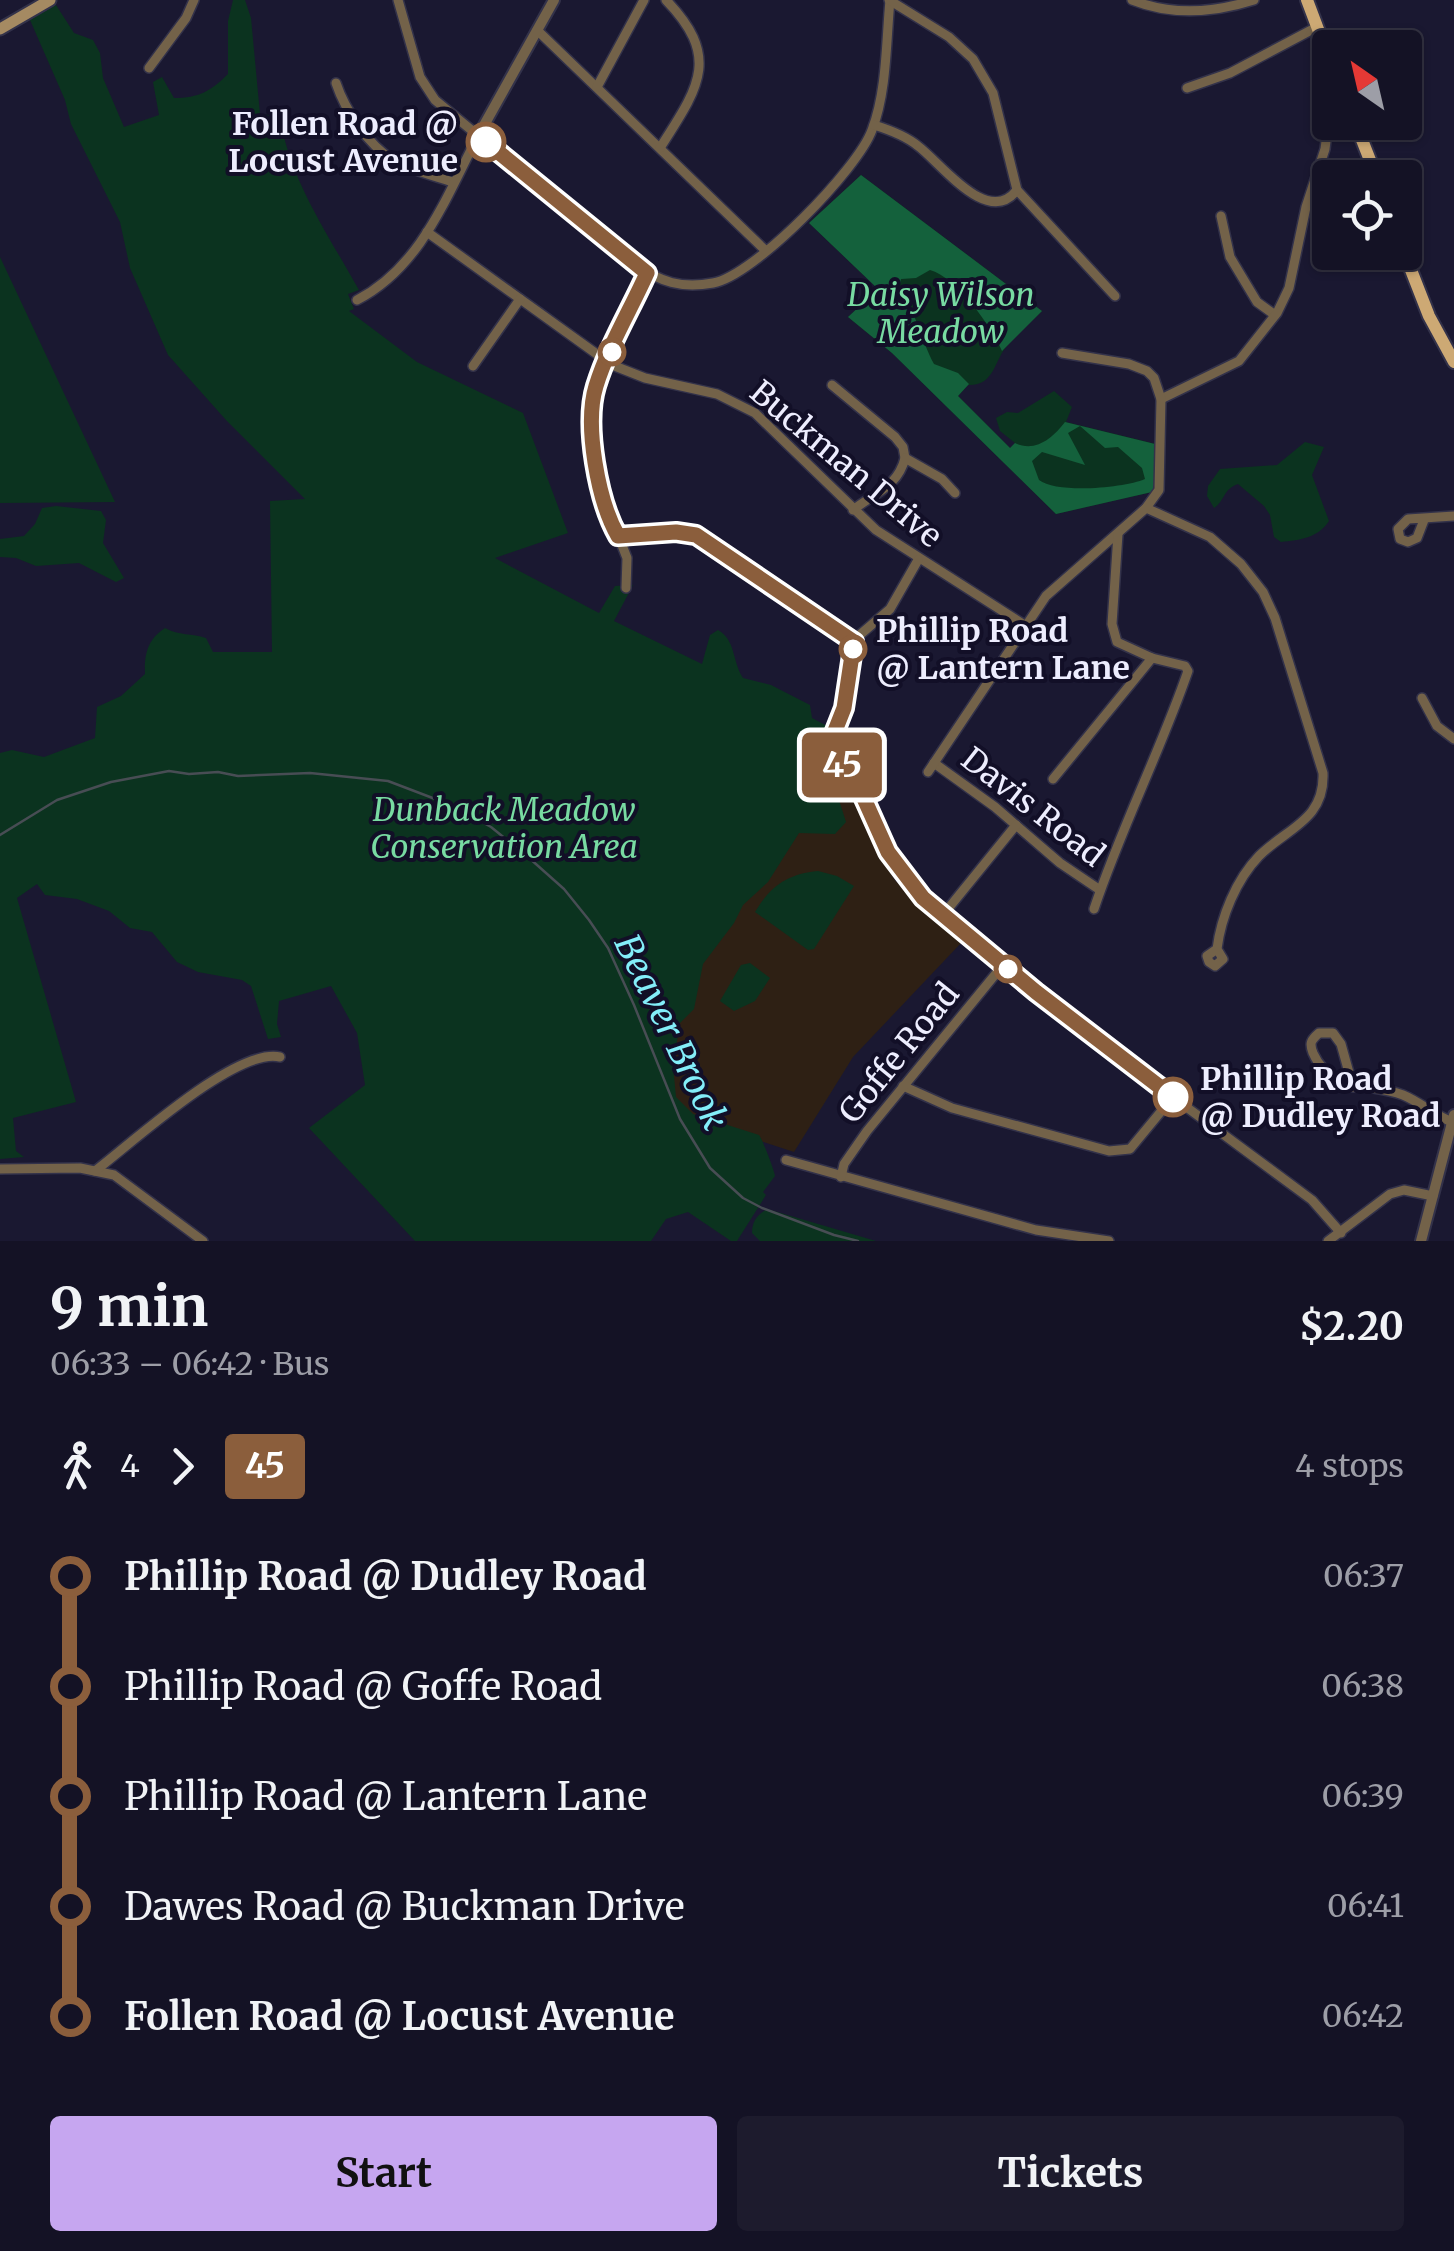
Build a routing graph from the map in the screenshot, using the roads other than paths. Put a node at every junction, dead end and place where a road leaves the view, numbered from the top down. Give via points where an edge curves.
1 (50, 0) edge
2 (194, 0) edge
3 (398, 0) edge
4 (554, 0) edge
5 (644, 0) edge
6 (666, 0) edge
7 (890, 0) edge
8 (1132, 0) edge
9 (1254, 0) edge
10 (1308, 0) edge
11 (1317, 27) junction
12 (0, 29) edge
13 (537, 30) junction
14 (1318, 30) edge
15 (150, 68) dead end
16 (336, 83) dead end
17 (597, 87) junction
18 (1187, 88) dead end
19 (874, 125) junction
20 (478, 136) junction
21 (1325, 140) edge
22 (660, 148) junction
23 (454, 182) junction
24 (1017, 190) junction
25 (1221, 216) dead end
26 (428, 232) junction
27 (766, 251) junction
28 (1411, 270) edge
29 (647, 273) junction
30 (1115, 296) dead end
31 (520, 299) junction
32 (357, 300) dead end
33 (1275, 315) junction
34 (1062, 353) dead end
35 (607, 361) junction
36 (1454, 362) edge
37 (473, 366) dead end
38 (832, 386) dead end
39 (1161, 399) junction
40 (906, 458) junction
41 (956, 493) dead end
42 (1146, 508) junction
43 (853, 510) junction
44 (1454, 516) edge
45 (1424, 520) dead end
46 (1118, 534) junction
47 (618, 536) junction
48 (918, 560) junction
49 (626, 588) dead end
50 (1026, 626) junction
51 (854, 642) junction
52 (1152, 658) junction
53 (1422, 698) dead end
54 (1454, 738) edge
55 (1053, 779) dead end
56 (1016, 825) junction
57 (1100, 890) junction
58 (1094, 909) dead end
59 (943, 915) junction
60 (1217, 950) dead end
61 (1003, 965) junction
62 (280, 1057) dead end
63 (903, 1086) junction
64 (1352, 1087) junction
65 (1173, 1097) junction
66 (1453, 1118) edge
67 (786, 1160) dead end
68 (0, 1168) edge
69 (95, 1171) junction
70 (840, 1177) junction
71 (1433, 1196) junction
72 (1341, 1233) junction
73 (203, 1241) edge
74 (1109, 1241) edge
75 (1328, 1241) edge
76 (1422, 1241) edge

1 - 12 main road
2 - 15 street
3 - 20 street via 420,78
4 - 13 street
5 - 17 street
6 - 22 street via 684,18 700,53 695,88
7 - 19 street
7 - 24 street via 973,59 1001,118
8 - 9 street via 1202,12
10 - 11 main road
11 - 14 main road
11 - 18 street
13 - 17 street
13 - 20 street
16 - 23 street via 380,150
17 - 22 street
19 - 24 street via 914,143 975,195 998,202
19 - 27 street via 855,163
20 - 23 street
20 - 29 street
21 - 33 street via 1289,288
22 - 27 street
23 - 26 street
24 - 30 street
25 - 33 street via 1230,257 1257,302
26 - 31 street, Buckman Drive
26 - 32 street via 394,276
27 - 29 street via 718,283 683,286
28 - 36 main road
29 - 35 street
31 - 35 street, Buckman Drive
31 - 37 street
33 - 39 street via 1239,361
34 - 39 street via 1140,368 1154,378
35 - 43 street, Buckman Drive via 646,378 717,394 755,413
35 - 47 street via 591,416 602,494
38 - 40 street via 894,436
39 - 42 street via 1161,482
40 - 41 street
40 - 43 street via 891,486
42 - 46 street
42 - 60 street via 1210,537 1262,592 1321,764 1317,805 1248,868
43 - 48 street, Buckman Drive
44 - 45 street
46 - 50 street via 1046,596
46 - 52 street via 1114,635 1124,648
47 - 49 street
47 - 51 street via 696,535
48 - 50 street, Buckman Drive
48 - 51 street via 890,609
50 - 56 street, Davis Road via 931,767
51 - 59 street via 833,751 902,874
52 - 55 street
52 - 57 street via 1188,671
53 - 54 street via 1436,726
56 - 57 street, Davis Road
56 - 59 street
57 - 58 street
59 - 61 street
61 - 63 street, Goffe Road
61 - 65 street
62 - 69 street via 260,1056 221,1076
63 - 65 street via 952,1108 1109,1151 1130,1149
63 - 70 street, Goffe Road
64 - 64 street via 1315,1058 1310,1046 1319,1033 1334,1033 1341,1044
64 - 66 street via 1397,1093
65 - 72 street via 1312,1200
66 - 71 street
67 - 70 street
68 - 69 street
69 - 73 street via 132,1186
70 - 74 street via 1036,1230
71 - 72 street via 1390,1194
71 - 76 street
72 - 75 street

